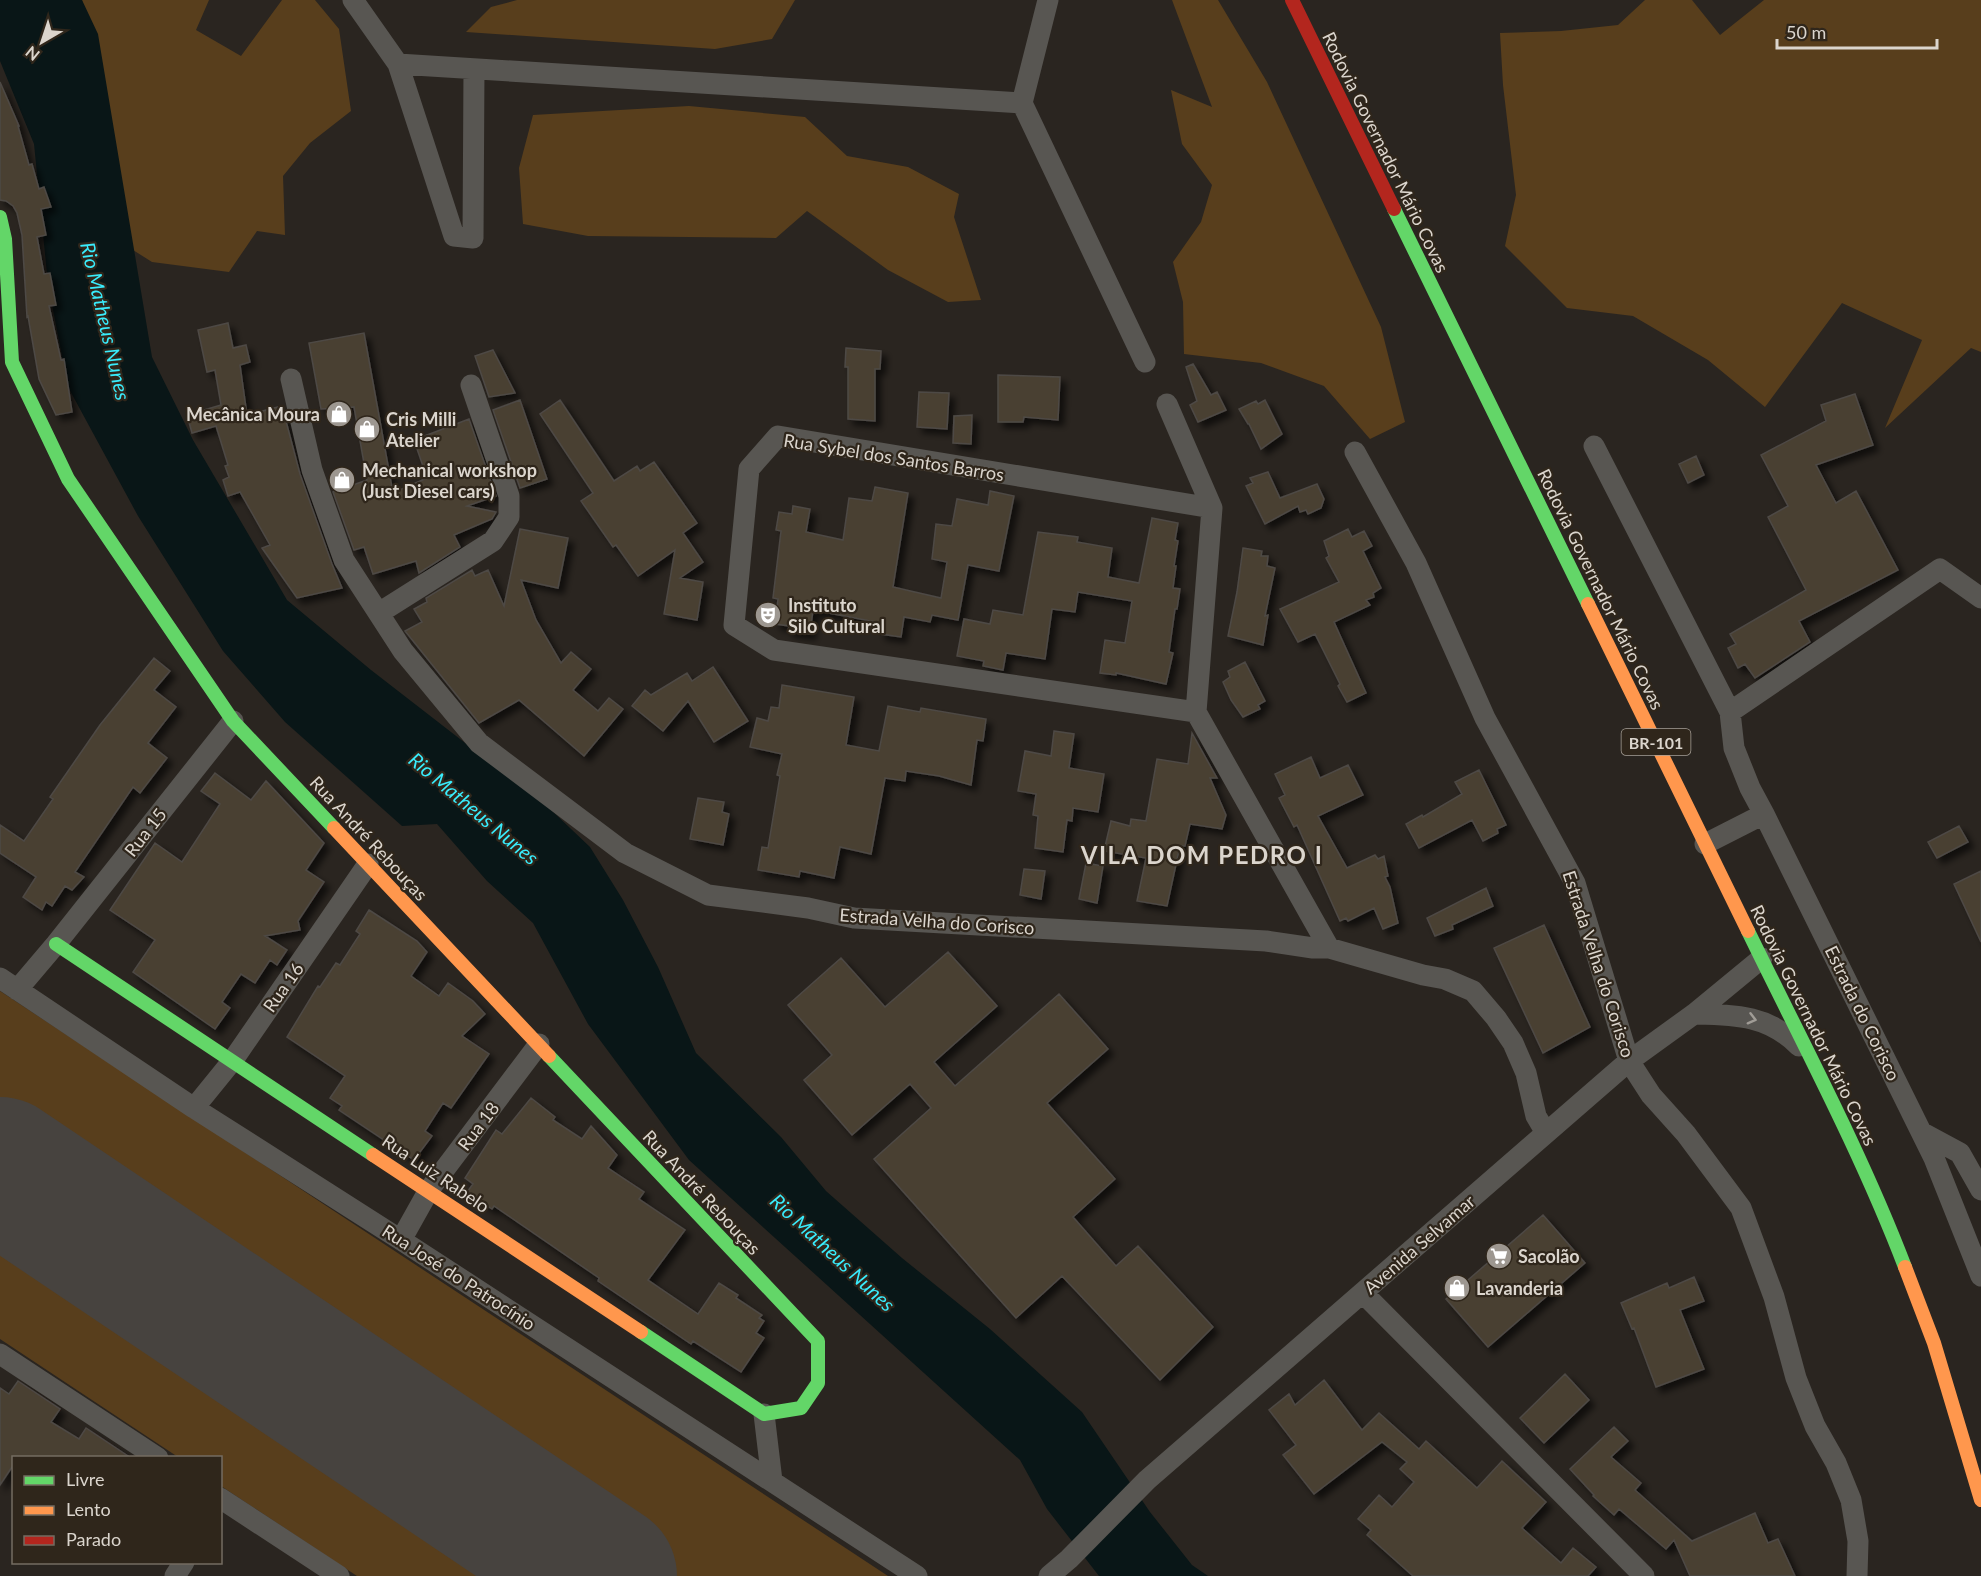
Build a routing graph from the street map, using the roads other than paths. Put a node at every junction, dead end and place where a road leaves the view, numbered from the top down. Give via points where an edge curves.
1 (353, 0) edge
2 (1048, 0) edge
3 (1292, 0) edge
4 (398, 64) junction
5 (474, 69) junction
6 (1022, 104) junction
7 (0, 217) edge
8 (1145, 362) dead end
9 (6, 368) edge
10 (291, 379) dead end
11 (471, 385) dead end
12 (1167, 404) dead end
13 (1594, 446) dead end
14 (1355, 452) dead end
15 (1212, 508) junction
16 (1981, 598) edge
17 (379, 613) junction
18 (1196, 712) junction
19 (1730, 712) junction
20 (233, 721) junction
21 (1764, 814) junction
22 (1706, 844) junction
23 (368, 864) junction
24 (56, 944) junction
25 (1329, 948) junction
26 (1762, 958) junction
27 (9, 984) edge
28 (1694, 1014) junction
29 (538, 1044) junction
30 (1808, 1053) junction
31 (233, 1060) junction
32 (1629, 1061) junction
33 (194, 1108) junction
34 (1921, 1132) junction
35 (1546, 1133) junction
36 (429, 1190) junction
37 (1981, 1190) edge
38 (401, 1240) junction
39 (1981, 1276) edge
40 (1363, 1293) junction
41 (0, 1354) edge
42 (764, 1414) junction
43 (155, 1456) edge
44 (772, 1481) junction
45 (1981, 1500) edge
46 (222, 1502) edge
47 (338, 1575) edge
48 (917, 1576) edge
49 (1049, 1576) edge
50 (1644, 1576) edge
51 (1857, 1576) edge

1 - 4 street
2 - 6 street
3 - 22 main road, Rodovia Governador Mário Covas / BR-101
4 - 5 street
4 - 5 street via 454,236 473,238
5 - 6 street
6 - 8 street
7 - 9 main road, Rua André Rebouças via 5,239
9 - 20 main road, Rua André Rebouças via 68,479
10 - 17 street, Estrada Velha do Corisco via 312,470 344,560
11 - 17 street via 509,496 508,517 493,541
12 - 15 street
13 - 19 street
14 - 32 street, Estrada Velha do Corisco via 1416,563 1485,718 1575,883
15 - 18 street
15 - 18 street, Rua Sybel dos Santos Barros via 778,436 749,470 734,626 774,650
16 - 19 street via 1940,569
17 - 25 street, Estrada Velha do Corisco via 403,651 478,743 625,854 708,895 854,918 1266,941
18 - 25 street
19 - 21 street, Estrada do Corisco via 1734,748
20 - 23 main road, Rua André Rebouças
20 - 24 street, Rua 15
21 - 22 street
21 - 34 street, Estrada do Corisco
22 - 26 main road, Rodovia Governador Mário Covas / BR-101
23 - 29 main road, Rua André Rebouças
23 - 31 street, Rua 16
24 - 27 street, Rua 15
24 - 31 main road, Rua Luiz Rabelo
25 - 35 street, Estrada Velha do Corisco via 1444,979 1473,991 1513,1042 1526,1072 1536,1116
26 - 28 street, Avenida Selvamar
26 - 30 main road, Rodovia Governador Mário Covas / BR-101
27 - 33 street, Rua José do Patrocínio
28 -> 30 street via 1755,1018 1779,1030
28 - 32 street, Avenida Selvamar
29 - 36 street, Rua 18
29 - 42 main road, Rua André Rebouças via 818,1341 818,1383 801,1408
30 - 45 main road, Rodovia Governador Mário Covas / BR-101 via 1886,1217 1911,1280
31 - 33 street, Rua 16
31 - 36 main road, Rua Luiz Rabelo
32 - 35 street, Avenida Selvamar
32 - 51 street, Estrada Velha do Corisco via 1651,1095 1686,1134 1741,1208 1774,1297 1796,1378 1851,1500 1858,1541
33 - 38 street, Rua José do Patrocínio
34 - 37 street via 1960,1153
34 - 39 street, Estrada do Corisco
35 - 40 street, Avenida Selvamar
36 - 38 street, Rua 18
36 - 42 main road, Rua Luiz Rabelo
38 - 44 street, Rua José do Patrocínio
40 - 49 street, Avenida Selvamar via 1147,1480
40 - 50 street
41 - 43 street
42 - 44 street
44 - 48 street, Rua José do Patrocínio
46 - 47 street

